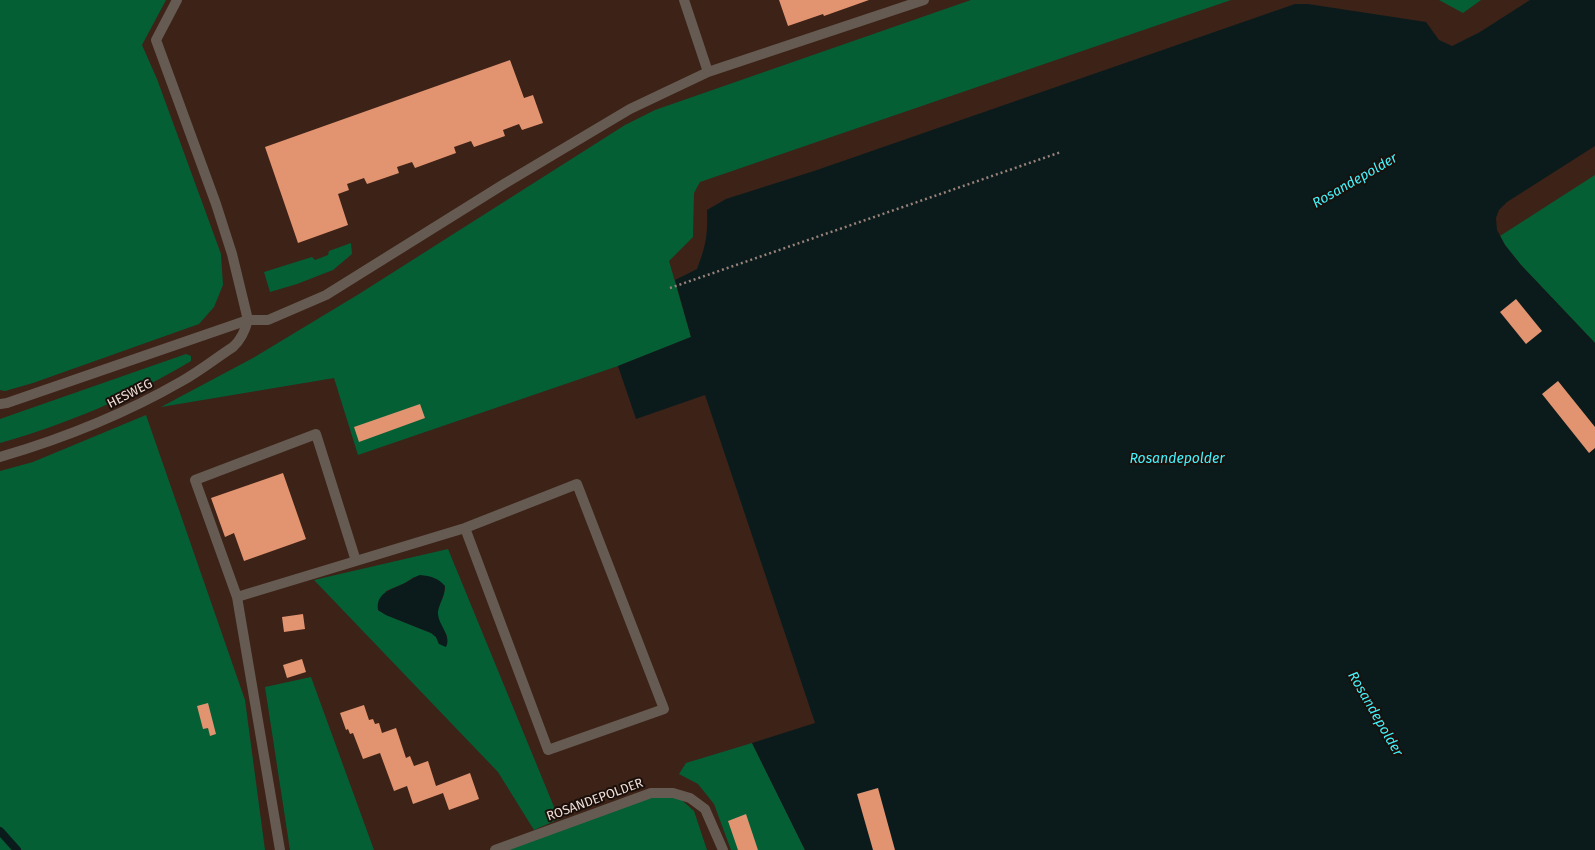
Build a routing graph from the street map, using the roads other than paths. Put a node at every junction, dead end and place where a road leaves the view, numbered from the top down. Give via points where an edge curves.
1 (178, 0) edge
2 (684, 0) edge
3 (924, 0) edge
4 (708, 72) junction
5 (248, 320) junction
6 (0, 404) edge
7 (0, 458) edge
8 (465, 528) junction
9 (356, 561) junction
10 (237, 597) junction
11 (280, 850) edge
12 (495, 850) edge
13 (723, 850) edge

1 - 5 street via 156,40 214,197 232,254
2 - 4 street
3 - 4 street
4 - 5 street via 630,109 326,295 268,320
5 - 6 street
5 - 7 street, HESWEG via 238,342 184,381 95,425
8 - 8 street via 548,750 664,709 577,484
8 - 9 street
9 - 10 street
9 - 10 street via 316,434 195,480
10 - 11 street
12 - 13 street, ROSANDEPOLDER via 651,793 673,793 690,798 705,809

